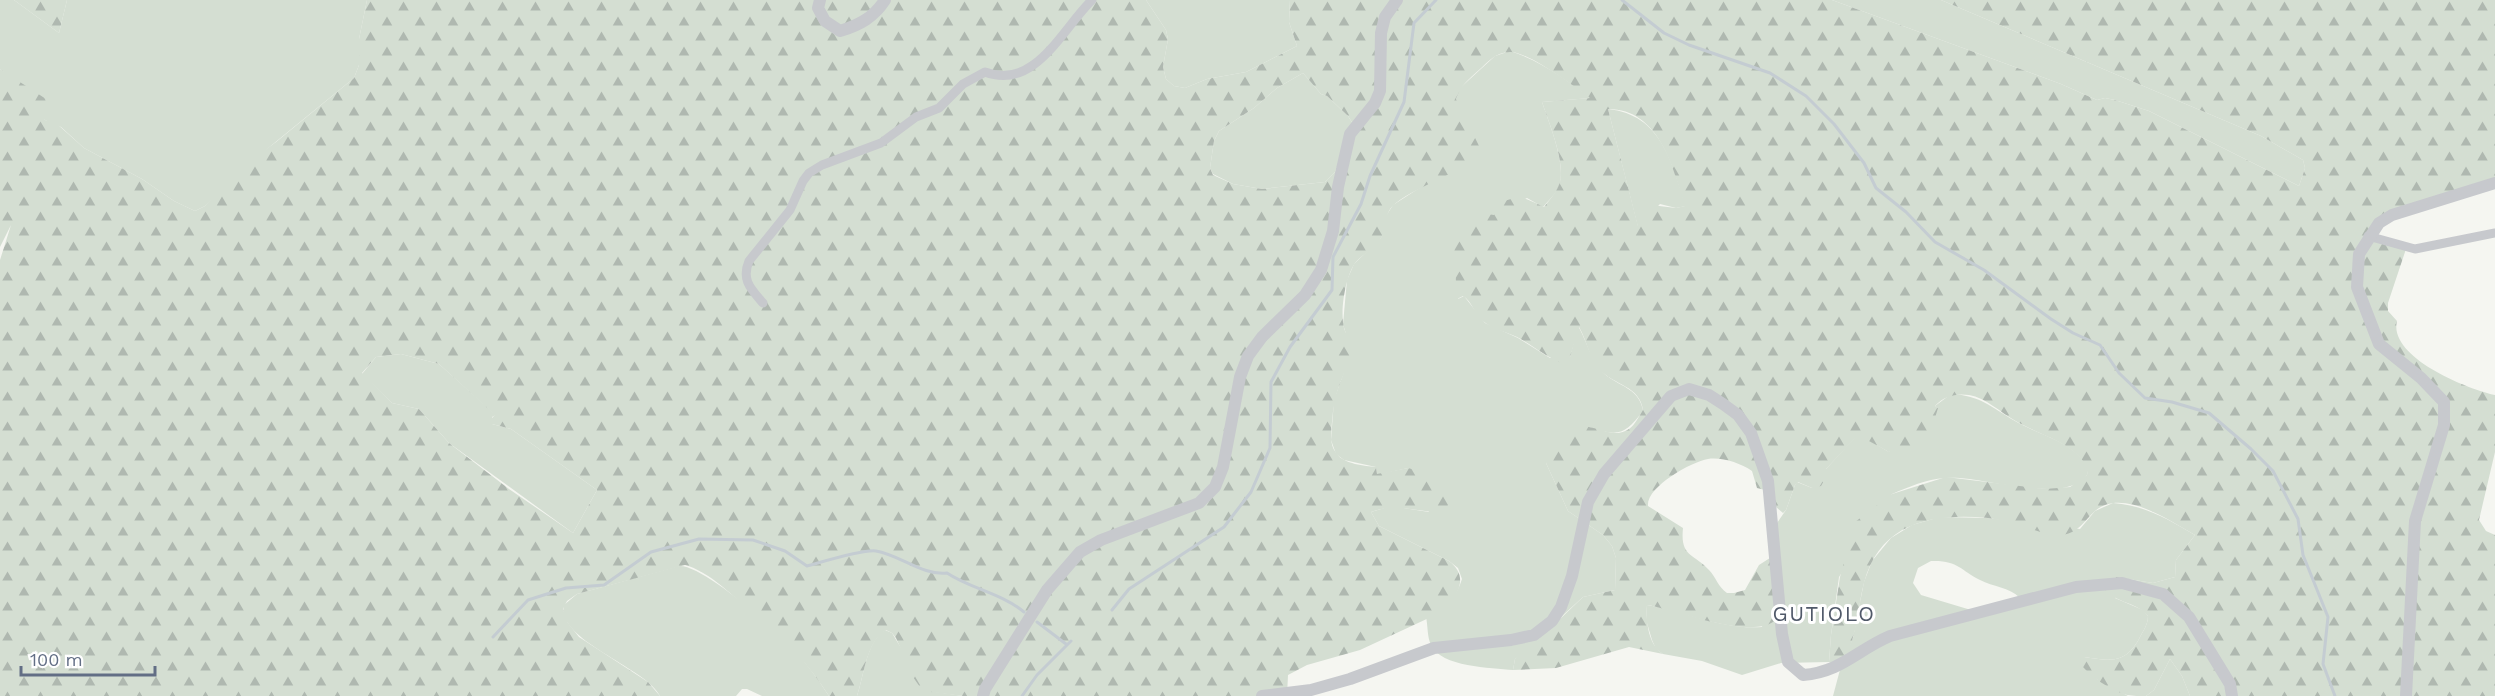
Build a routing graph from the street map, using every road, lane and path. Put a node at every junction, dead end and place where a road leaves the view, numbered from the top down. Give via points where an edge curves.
1 (820, 0) edge
2 (885, 0) edge
3 (1092, 0) edge
4 (1396, 0) edge
5 (2495, 183) edge
6 (2495, 232) edge
7 (2368, 236) junction
8 (763, 303) dead end
9 (983, 696) edge
10 (1262, 696) edge
11 (2232, 696) edge
12 (2406, 696) edge

1 - 2 street via 818,8 825,21 840,31 858,26 878,11
3 - 8 street via 1034,65 1007,77 985,72 978,75 939,108 916,117 880,142 809,173 790,210 745,271 746,281
4 - 9 street via 1384,17 1381,33 1380,91 1350,134 1333,231 1321,270 1305,295 1248,356 1215,487 1199,502 1080,552 1047,590
5 - 7 street via 2392,215
6 - 7 street via 2415,249
7 - 12 street via 2359,254 2357,287 2379,344 2444,402 2444,425 2415,521
10 - 11 street via 1311,690 1434,648 1511,640 1543,628 1561,607 1588,502 1604,474 1671,396 1689,389 1723,404 1751,433 1767,474 1788,662 1803,675 1839,667 1869,645 1890,636 2076,586 2122,583 2163,594 2189,616 2230,684

